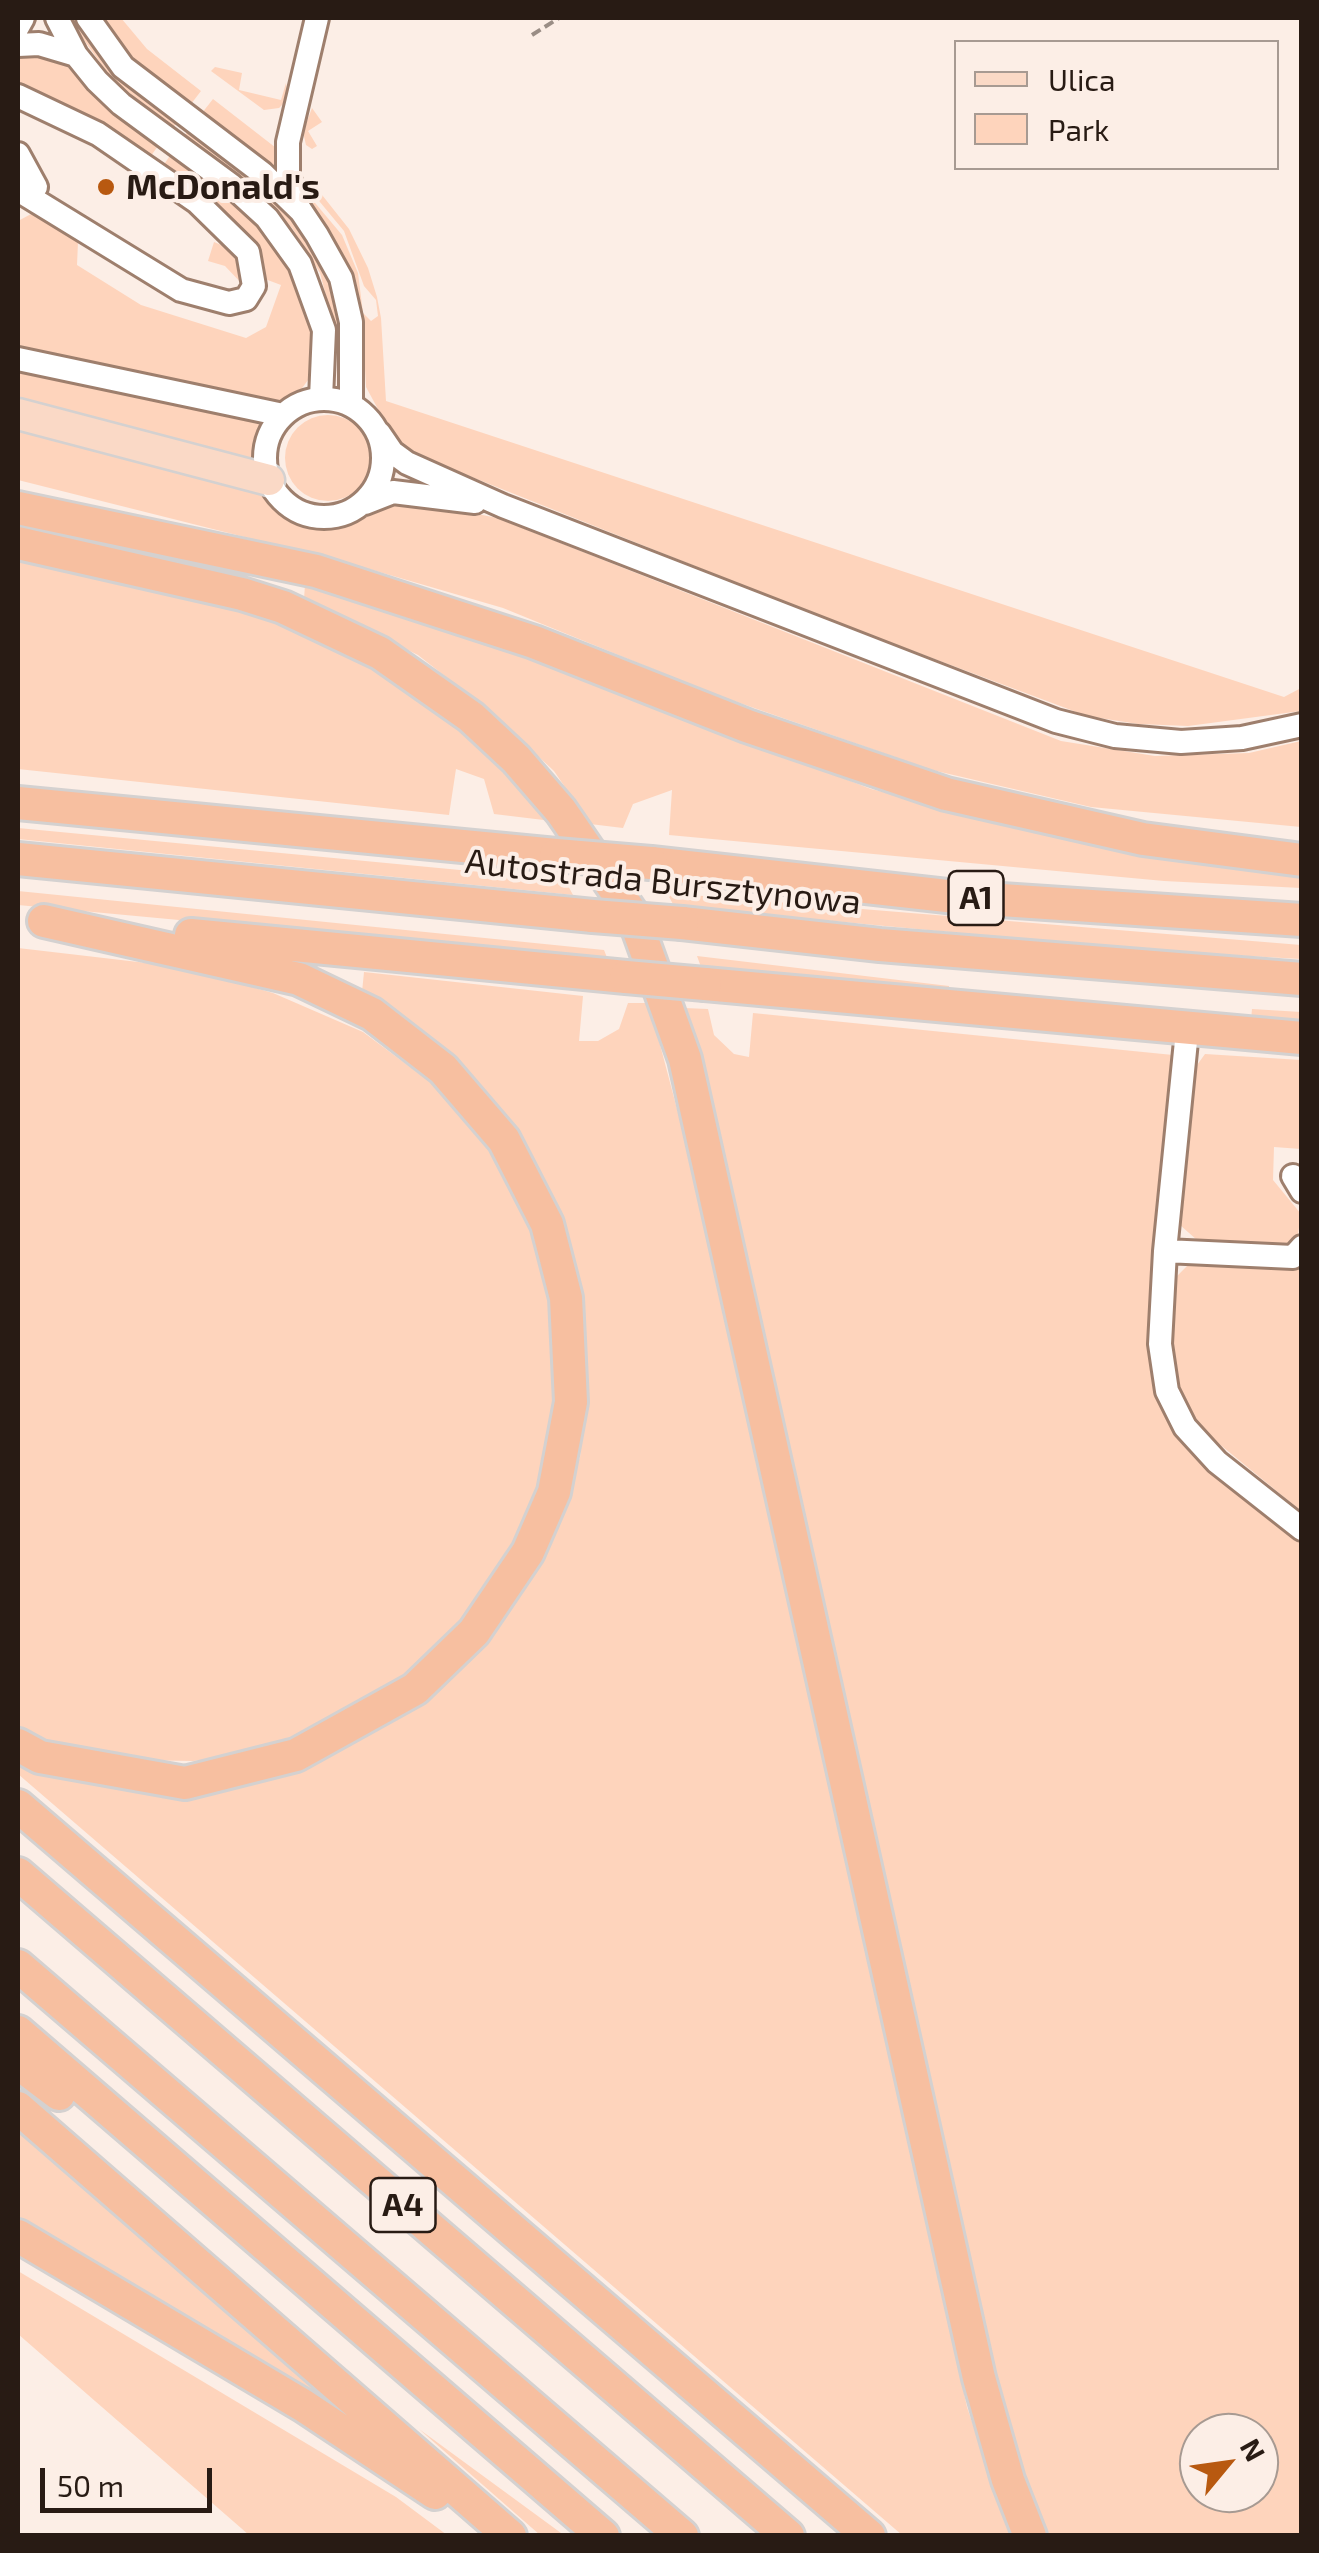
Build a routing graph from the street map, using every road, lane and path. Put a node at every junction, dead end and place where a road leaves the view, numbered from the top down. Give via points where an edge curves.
1 (23, 18) edge
2 (57, 18) edge
3 (88, 18) edge
4 (316, 18) edge
5 (559, 18) edge
6 (18, 27) edge
7 (532, 35) dead end
8 (18, 45) edge
9 (76, 55) junction
10 (18, 96) edge
11 (18, 154) edge
12 (24, 184) edge
13 (301, 211) junction
14 (18, 359) edge
15 (321, 398) junction
16 (351, 404) junction
17 (18, 414) edge
18 (283, 415) junction
19 (378, 433) junction
20 (269, 480) junction
21 (503, 506) junction
22 (358, 507) junction
23 (18, 508) edge
24 (18, 543) edge
25 (1302, 725) edge
26 (18, 803) edge
27 (18, 858) edge
28 (1302, 860) edge
29 (31, 920) edge
30 (1302, 920) edge
31 (1302, 979) edge
32 (1187, 1031) junction
33 (1302, 1038) edge
34 (1302, 1248) edge
35 (1164, 1251) junction
36 (1302, 1529) edge
37 (18, 1745) edge
38 (18, 1806) edge
39 (18, 1874) edge
40 (18, 1966) edge
41 (18, 2032) edge
42 (18, 2063) edge
43 (18, 2108) edge
44 (218, 2205) junction
45 (18, 2236) edge
46 (500, 2536) edge
47 (510, 2536) edge
48 (603, 2536) edge
49 (682, 2536) edge
50 (788, 2536) edge
51 (869, 2536) edge
52 (1030, 2536) edge

1 - 6 street
2 - 9 street
3 - 13 street via 123,68 262,173
4 - 13 street via 288,142 288,176
5 - 7 path
8 - 9 street
9 - 15 street via 120,104 267,218 300,264 324,330
10 - 12 street via 98,134 197,202 248,252 254,286 246,299 229,303 155,278
11 - 12 street
13 - 16 street via 340,278 351,322
14 - 18 street
15 - 16 street
15 - 18 street
16 - 19 street
17 - 20 main road
18 - 20 street via 264,457
19 - 21 street via 408,464
19 - 22 street via 382,472
20 - 22 street via 297,511 328,516
21 - 22 street via 392,492
21 - 25 street via 988,697 1114,736 1182,742
23 - 28 highway via 348,582 534,642 747,726 946,794 1143,839
24 - 52 highway via 242,594 380,654 471,718 516,760 561,811 634,918 684,1059 979,2378
26 - 30 highway, Autostrada Bursztynowa / A1, bridge via 956,897
27 - 31 highway, Autostrada Bursztynowa / A1, bridge via 880,945
29 - 32 highway, bridge
29 - 37 highway via 299,979 372,1014 425,1053 485,1115 535,1194 566,1298 572,1388 561,1466 528,1552 474,1632 415,1689 296,1756 185,1782 40,1757
32 - 33 highway
32 - 35 street
34 - 35 street via 1293,1257
35 - 36 street via 1160,1344 1173,1403 1217,1462
38 - 51 highway
39 - 50 highway, A4
40 - 49 highway, A4
41 - 44 highway
42 - 44 highway
43 - 47 highway
44 - 48 highway
45 - 46 highway via 304,2406

